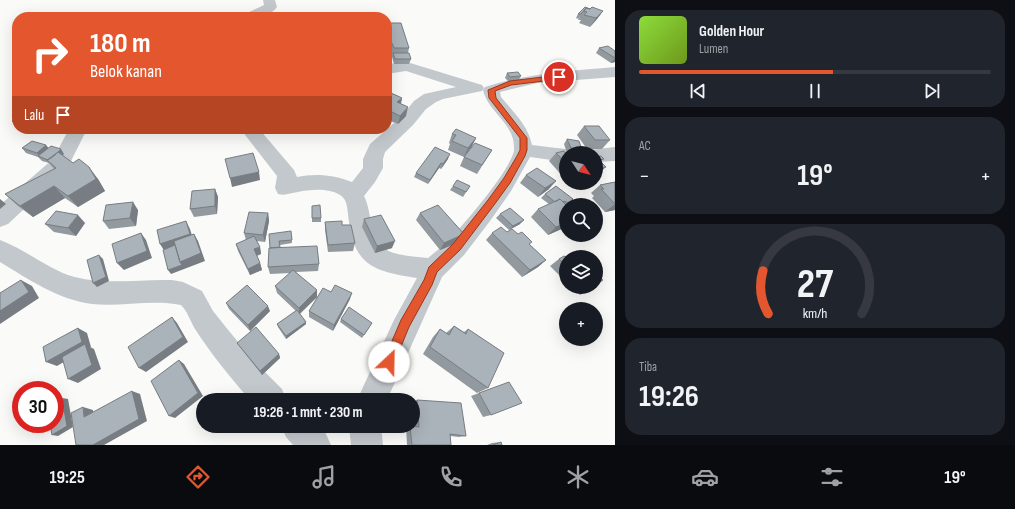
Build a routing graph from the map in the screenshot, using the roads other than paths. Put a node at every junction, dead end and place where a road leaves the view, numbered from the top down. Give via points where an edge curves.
1 (269, 0) edge
2 (261, 12) edge
3 (392, 64) edge
4 (615, 72) edge
5 (484, 89) junction
6 (75, 134) edge
7 (254, 134) edge
8 (523, 150) junction
9 (559, 154) edge
10 (615, 154) edge
11 (603, 155) edge
12 (354, 194) junction
13 (0, 218) edge
14 (0, 250) edge
15 (433, 270) junction
16 (264, 393) edge
17 (375, 393) edge
18 (304, 433) edge
19 (366, 433) edge
20 (316, 445) edge
21 (367, 445) edge

1 - 2 street via 271,7
3 - 5 street
4 - 5 street via 531,80
5 - 8 street via 524,138
5 - 12 street via 439,95 420,105 408,121 377,150 373,168
6 - 13 street via 60,164
7 - 12 street via 287,175 285,188 298,182 333,183
8 - 9 street
8 - 15 street via 491,203 456,247
10 - 11 street
12 - 15 street via 363,236 371,254 385,261
14 - 16 street via 61,283 90,292 108,294 144,291 190,296 229,352
15 - 17 street via 429,282 405,323
18 - 20 street
19 - 21 street

